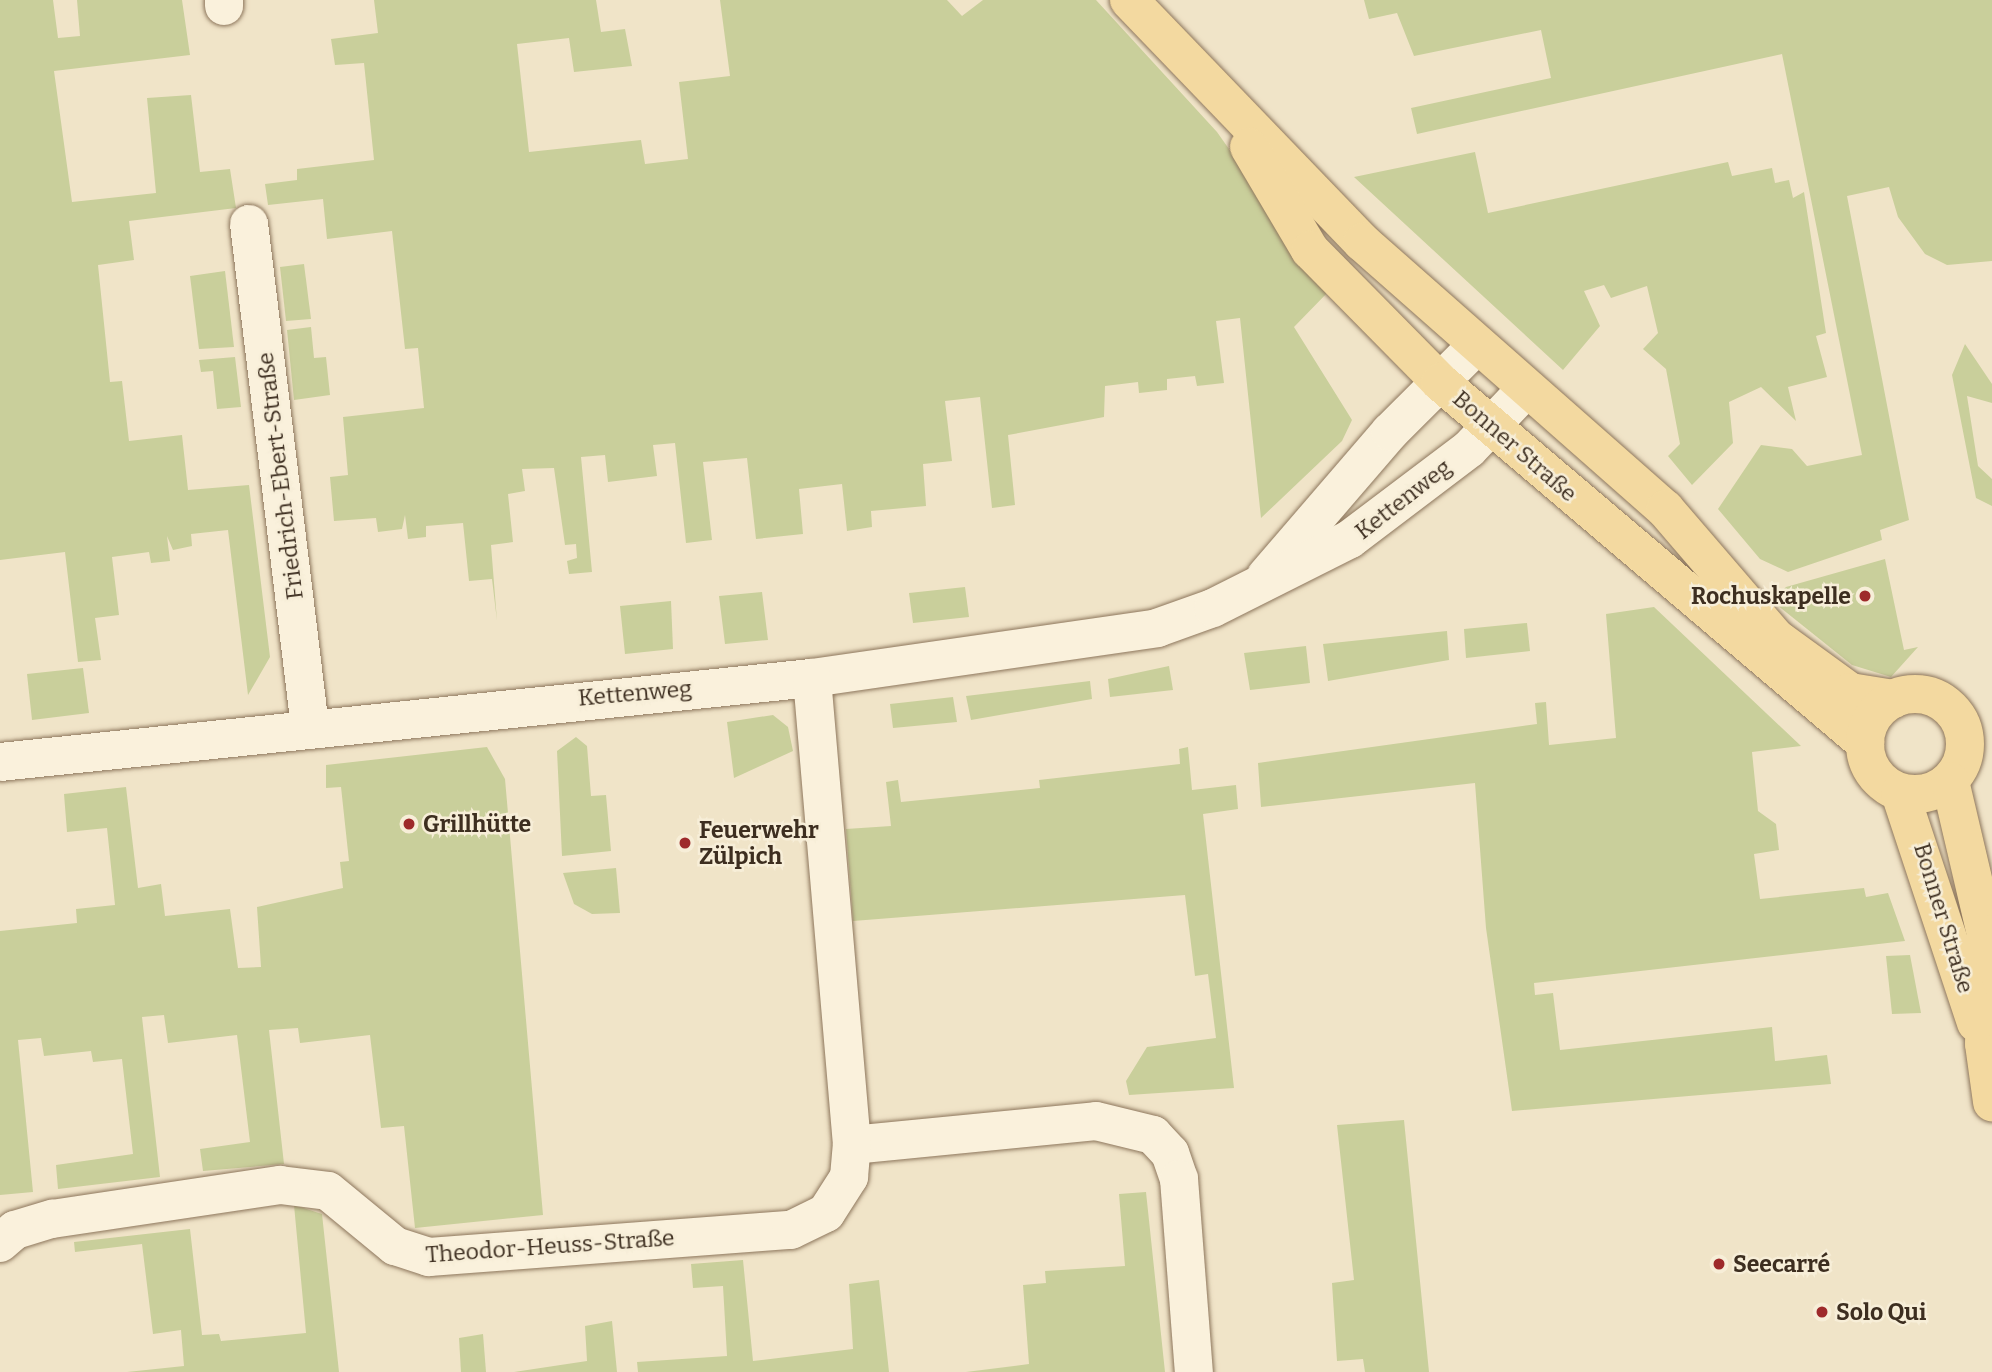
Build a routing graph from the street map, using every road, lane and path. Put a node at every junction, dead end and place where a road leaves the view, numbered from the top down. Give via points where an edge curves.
1 (1129, 0) edge
2 (1220, 99) junction
3 (249, 224) dead end
4 (1476, 345) junction
5 (1440, 382) junction
6 (1527, 388) junction
7 (1490, 428) junction
8 (1260, 583) junction
9 (812, 678) junction
10 (1893, 699) junction
11 (310, 727) junction
12 (1865, 743) junction
13 (0, 762) edge
14 (1950, 781) junction
15 (1899, 793) junction
16 (1984, 1044) junction
17 (1992, 1102) edge
18 (852, 1145) junction
19 (0, 1219) edge
20 (52, 1219) junction
21 (0, 1243) edge
22 (1194, 1372) edge

1 - 2 main road, Bonner Straße
2 - 4 main road, Bonner Straße via 1371,250
2 - 5 main road, Bonner Straße via 1310,250
3 - 11 street, Friedrich-Ebert-Straße
4 - 5 street, Kettenweg
4 - 6 main road, Bonner Straße
5 - 7 main road, Bonner Straße
5 - 8 street, Kettenweg
6 - 7 street, Kettenweg
6 - 10 main road, Bonner Straße via 1665,509 1776,638 1850,692
7 - 8 street, Kettenweg via 1350,539
7 - 12 main road, Bonner Straße
8 - 9 street, Kettenweg via 1157,628
9 - 11 street, Kettenweg
9 - 18 street, Theodor-Heuss-Straße
10 - 12 main road via 1875,714
10 - 14 main road, Bonner Straße via 1924,695 1954,713 1963,750
11 - 13 street, Kettenweg
12 - 15 main road, Bonner Straße via 1874,771
14 - 15 main road via 1926,794
14 - 16 main road, Bonner Straße via 1986,934
15 - 16 main road, Bonner Straße
16 - 17 main road, Bonner Straße
18 - 20 street, Theodor-Heuss-Straße via 849,1177 837,1200 812,1223 791,1230 429,1257 395,1246 328,1191 280,1185
18 - 22 street via 1096,1121 1153,1135 1170,1153 1179,1179
19 - 20 street, Theodor-Heuss-Straße
20 - 21 street, Theodor-Heuss-Straße via 15,1230

